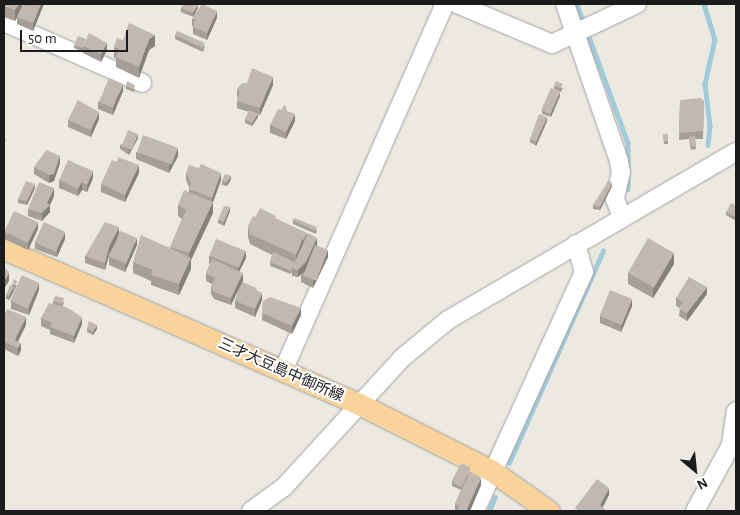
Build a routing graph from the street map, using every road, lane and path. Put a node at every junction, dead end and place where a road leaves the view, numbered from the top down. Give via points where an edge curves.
1 (445, 4) edge
2 (457, 4) edge
3 (565, 4) edge
4 (637, 4) edge
5 (4, 22) edge
6 (576, 35) junction
7 (142, 83) dead end
8 (736, 152) edge
9 (622, 217) junction
10 (576, 244) junction
11 (4, 249) edge
12 (284, 371) junction
13 (359, 404) junction
14 (736, 411) edge
15 (501, 477) junction
16 (251, 511) edge
17 (475, 511) edge
18 (549, 511) edge
19 (695, 511) edge

1 - 12 street
2 - 6 street via 552,44
3 - 6 street
4 - 6 street
5 - 7 street
6 - 9 street via 619,161 621,172 615,199
8 - 9 street
9 - 10 street
10 - 13 street via 448,320 402,358
10 - 15 street via 584,272
11 - 12 main road, 三才大豆島中御所線
12 - 13 main road, 三才大豆島中御所線
13 - 15 main road, 三才大豆島中御所線
13 - 16 street via 283,488
14 - 19 street via 731,445
15 - 17 street
15 - 18 main road, 三才大豆島中御所線

